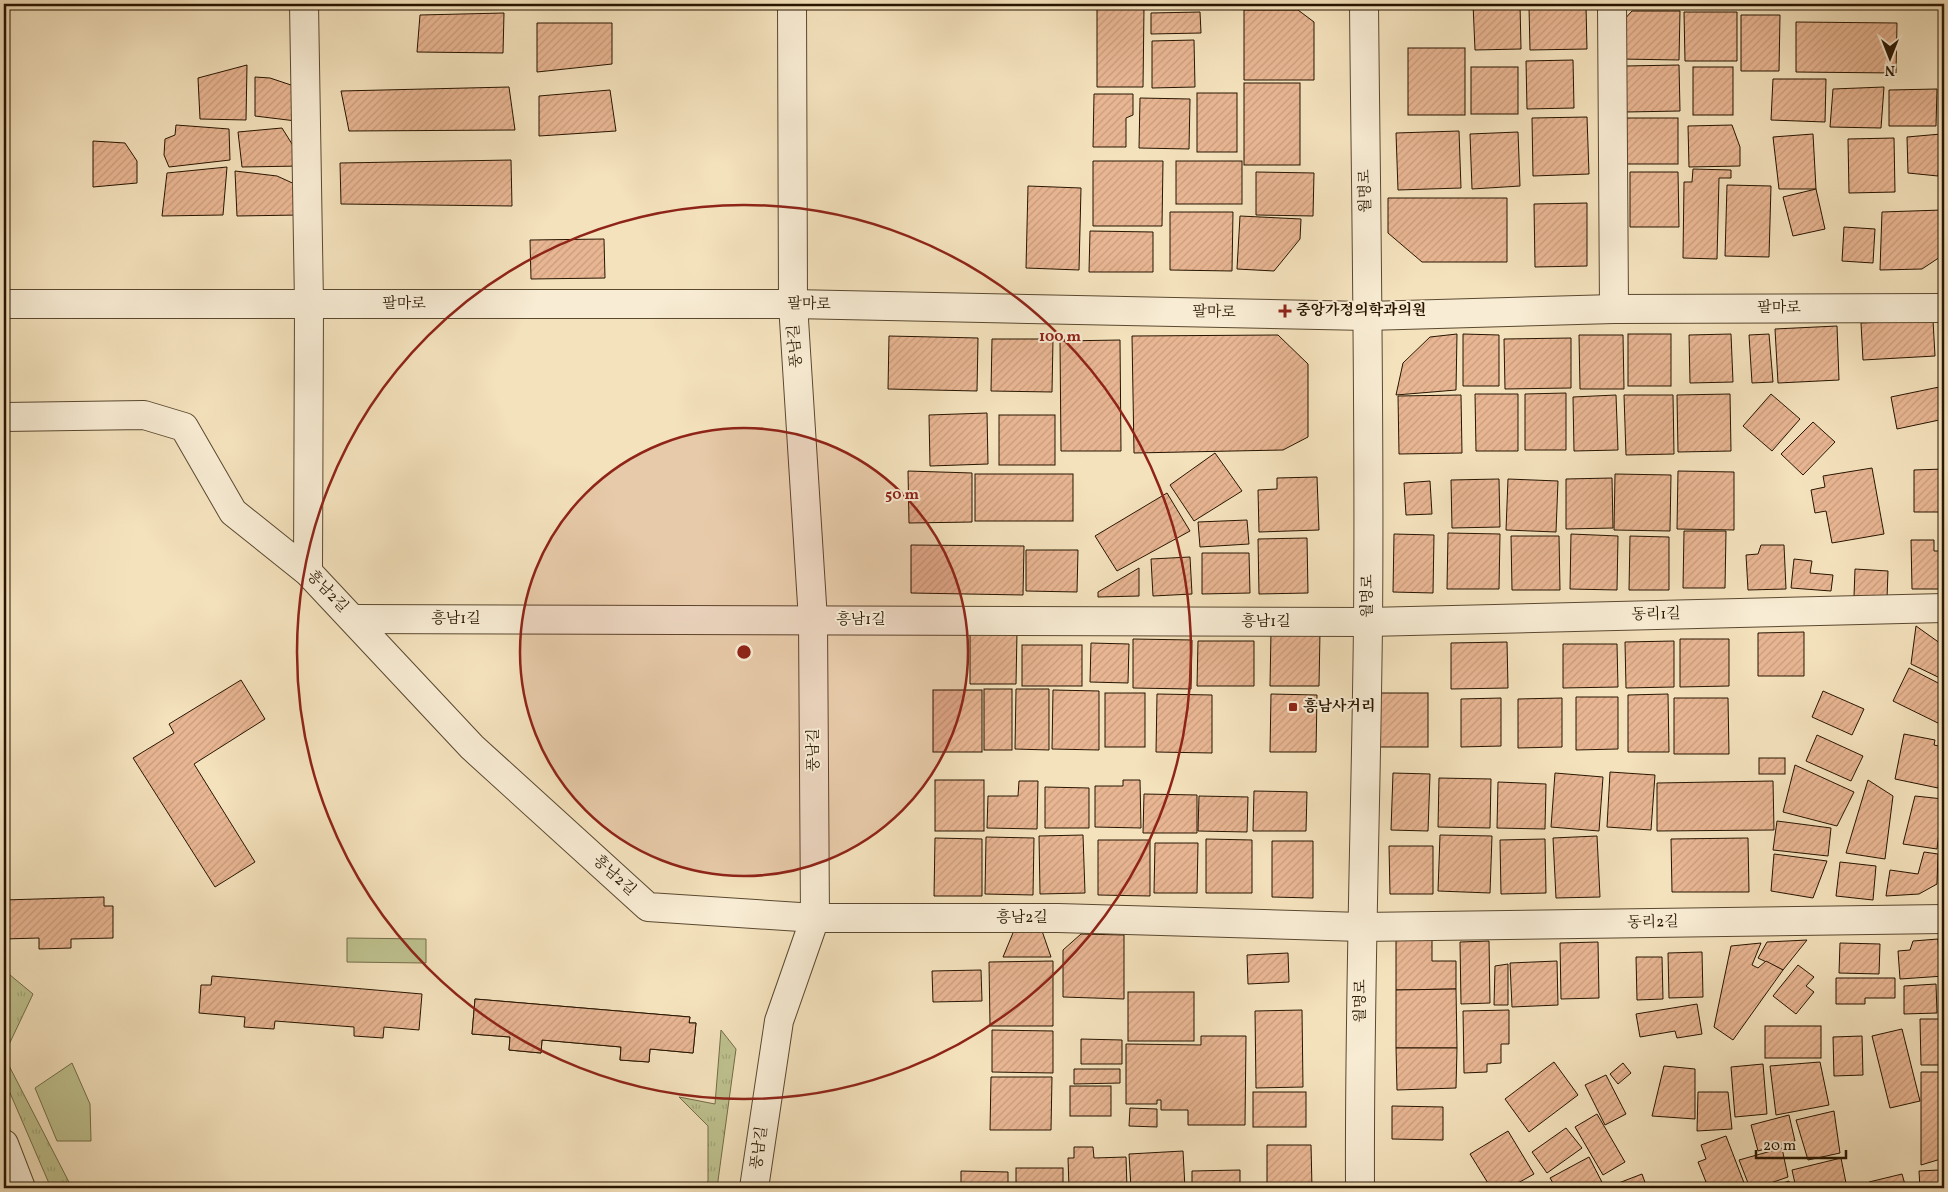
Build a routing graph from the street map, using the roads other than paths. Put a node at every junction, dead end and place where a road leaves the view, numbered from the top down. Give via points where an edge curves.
1 (304, 4) edge
2 (792, 4) edge
3 (1364, 4) edge
4 (1612, 4) edge
5 (4, 304) edge
6 (309, 304) junction
7 (793, 304) junction
8 (1944, 308) edge
9 (1614, 309) junction
10 (1367, 316) junction
11 (4, 417) edge
12 (308, 572) junction
13 (1944, 608) edge
14 (353, 619) junction
15 (813, 620) junction
16 (1368, 622) junction
17 (815, 918) junction
18 (1944, 919) edge
19 (1361, 927) junction
20 (4, 1144) edge
21 (21, 1188) edge
22 (754, 1188) edge
23 (1360, 1188) edge

1 - 6 street
2 - 7 street, 풍남길
3 - 10 street, 월명로
4 - 9 street
5 - 6 street, 팔마로
6 - 7 street, 팔마로
6 - 12 street
7 - 10 street, 팔마로
7 - 15 street, 풍남길
8 - 9 street, 팔마로
9 - 10 street, 팔마로
10 - 16 street, 월명로
11 - 12 street, 흥남2길 via 144,415 184,427 233,512
12 - 14 street, 흥남2길
13 - 16 street, 동리1길
14 - 15 street, 흥남1길
14 - 17 street, 흥남2길 via 472,747 648,907
15 - 16 street, 흥남1길
15 - 17 street, 풍남길
16 - 19 street, 월명로
17 - 19 street, 흥남2길 via 1058,918
17 - 22 street, 풍남길 via 779,1021
18 - 19 street, 동리2길
19 - 23 street, 월명로
20 - 21 street

